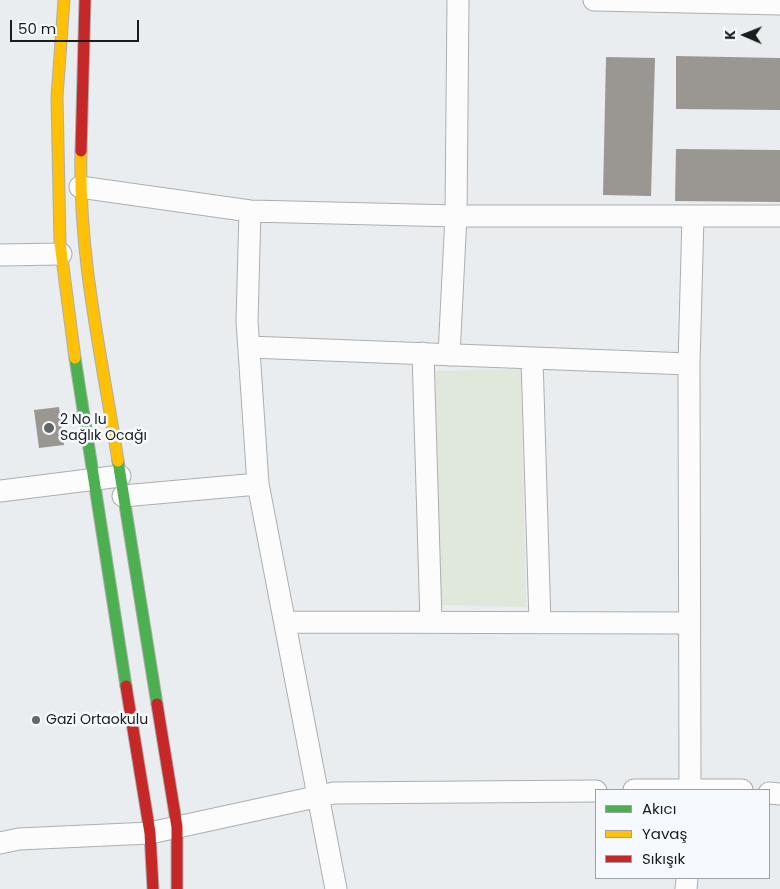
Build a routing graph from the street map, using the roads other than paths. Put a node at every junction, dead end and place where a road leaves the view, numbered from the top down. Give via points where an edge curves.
1 (64, 0) edge
2 (84, 0) edge
3 (458, 0) edge
4 (594, 0) edge
5 (780, 4) edge
6 (80, 187) junction
7 (250, 211) junction
8 (456, 216) junction
9 (780, 216) edge
10 (693, 217) junction
11 (62, 254) junction
12 (0, 255) edge
13 (249, 347) junction
14 (423, 354) junction
15 (449, 355) junction
16 (532, 358) junction
17 (689, 364) junction
18 (93, 480) junction
19 (258, 484) junction
20 (121, 486) junction
21 (0, 491) edge
22 (285, 622) junction
23 (431, 622) junction
24 (540, 623) junction
25 (690, 623) junction
26 (690, 789) edge
27 (595, 791) edge
28 (318, 797) junction
29 (177, 827) junction
30 (150, 833) junction
31 (0, 843) edge
32 (153, 889) edge
33 (177, 889) edge
34 (336, 889) edge

1 - 11 street via 56,97
2 - 6 street
3 - 8 street
4 - 5 street
6 - 7 street
6 - 20 street via 83,240
7 - 8 street
7 - 13 street
8 - 10 street
8 - 15 street
9 - 10 street
10 - 17 street
11 - 12 street
11 - 18 street
13 - 14 street
13 - 19 street
14 - 15 street
14 - 23 street
15 - 16 street
16 - 17 street
16 - 24 street
17 - 25 street
18 - 20 street
18 - 21 street
18 - 30 street
19 - 20 street
19 - 22 street
20 - 29 street
22 - 23 street
22 - 28 street
23 - 24 street
24 - 25 street
25 - 26 street
27 - 28 street via 334,794
28 - 29 street
28 - 34 street
29 - 30 street
29 - 33 street
30 - 31 street via 19,839
30 - 32 street

